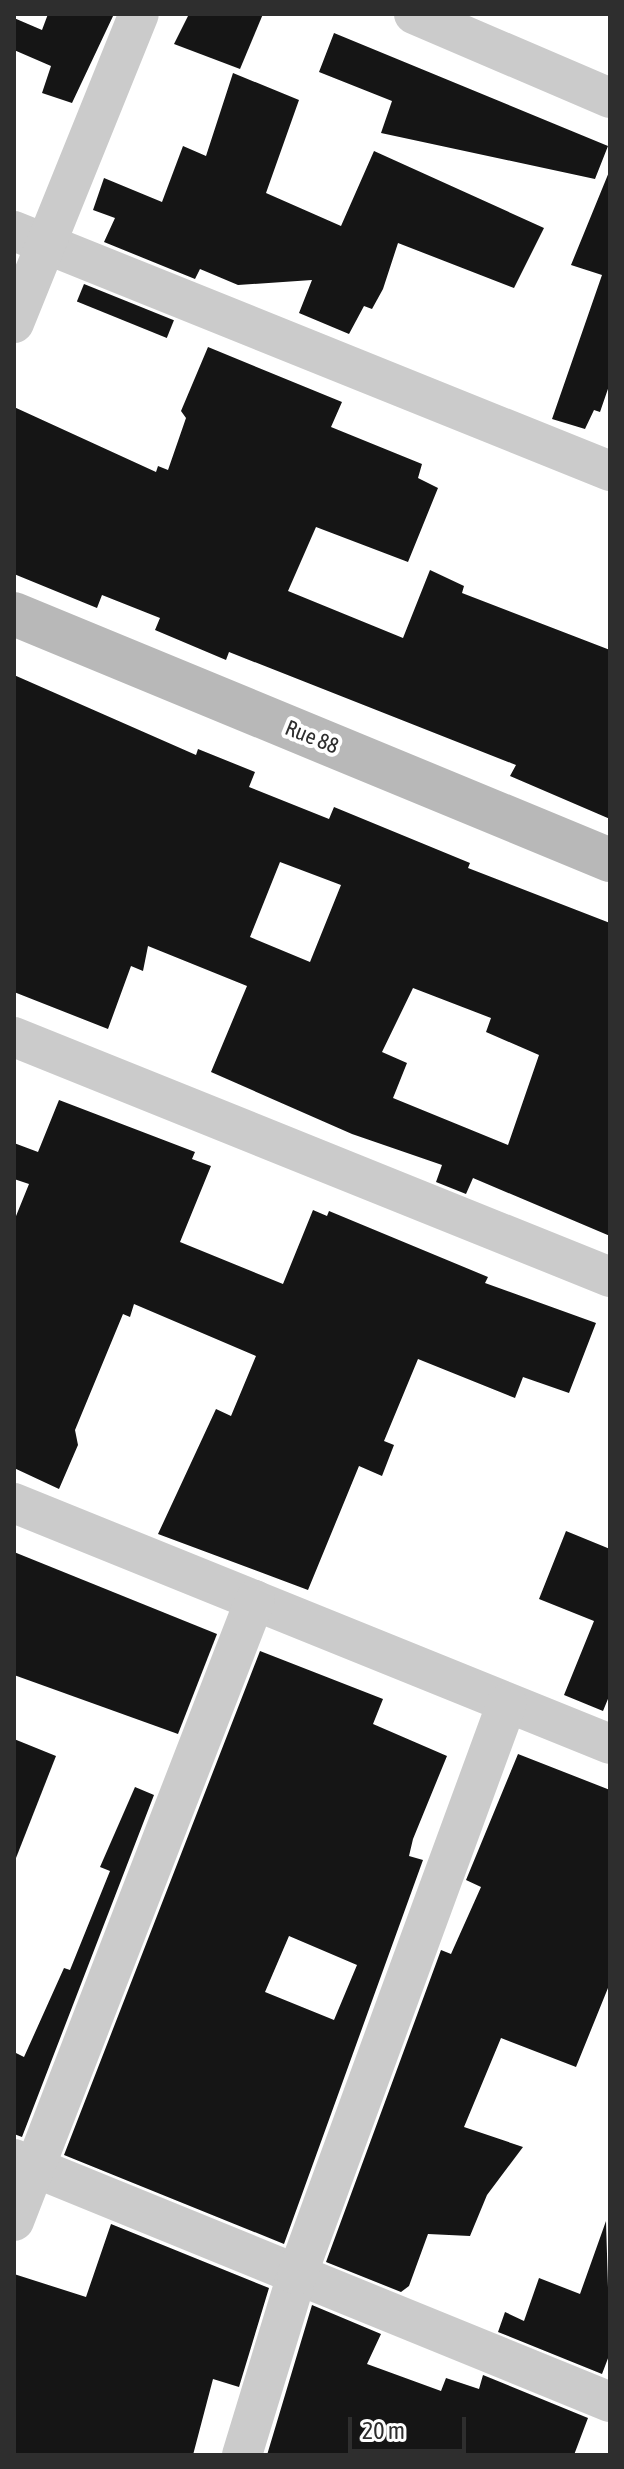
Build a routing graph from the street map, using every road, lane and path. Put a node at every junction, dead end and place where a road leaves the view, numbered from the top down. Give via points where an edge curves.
1 (139, 14) edge
2 (414, 14) edge
3 (610, 98) edge
4 (30, 237) edge
5 (14, 323) edge
6 (610, 471) edge
7 (14, 614) edge
8 (610, 860) edge
9 (14, 1037) edge
10 (610, 1277) edge
11 (14, 1503) edge
12 (255, 1600) junction
13 (507, 1703) junction
14 (610, 1744) edge
15 (23, 2162) edge
16 (14, 2221) edge
17 (297, 2275) junction
18 (610, 2402) edge
19 (242, 2455) edge

1 - 4 street
2 - 3 street
4 - 5 street
4 - 6 street
7 - 8 main road, Rue 88
9 - 10 street
11 - 12 street
12 - 13 street
12 - 15 street
13 - 14 street
13 - 17 street
15 - 16 street
15 - 17 street
17 - 18 street
17 - 19 street

